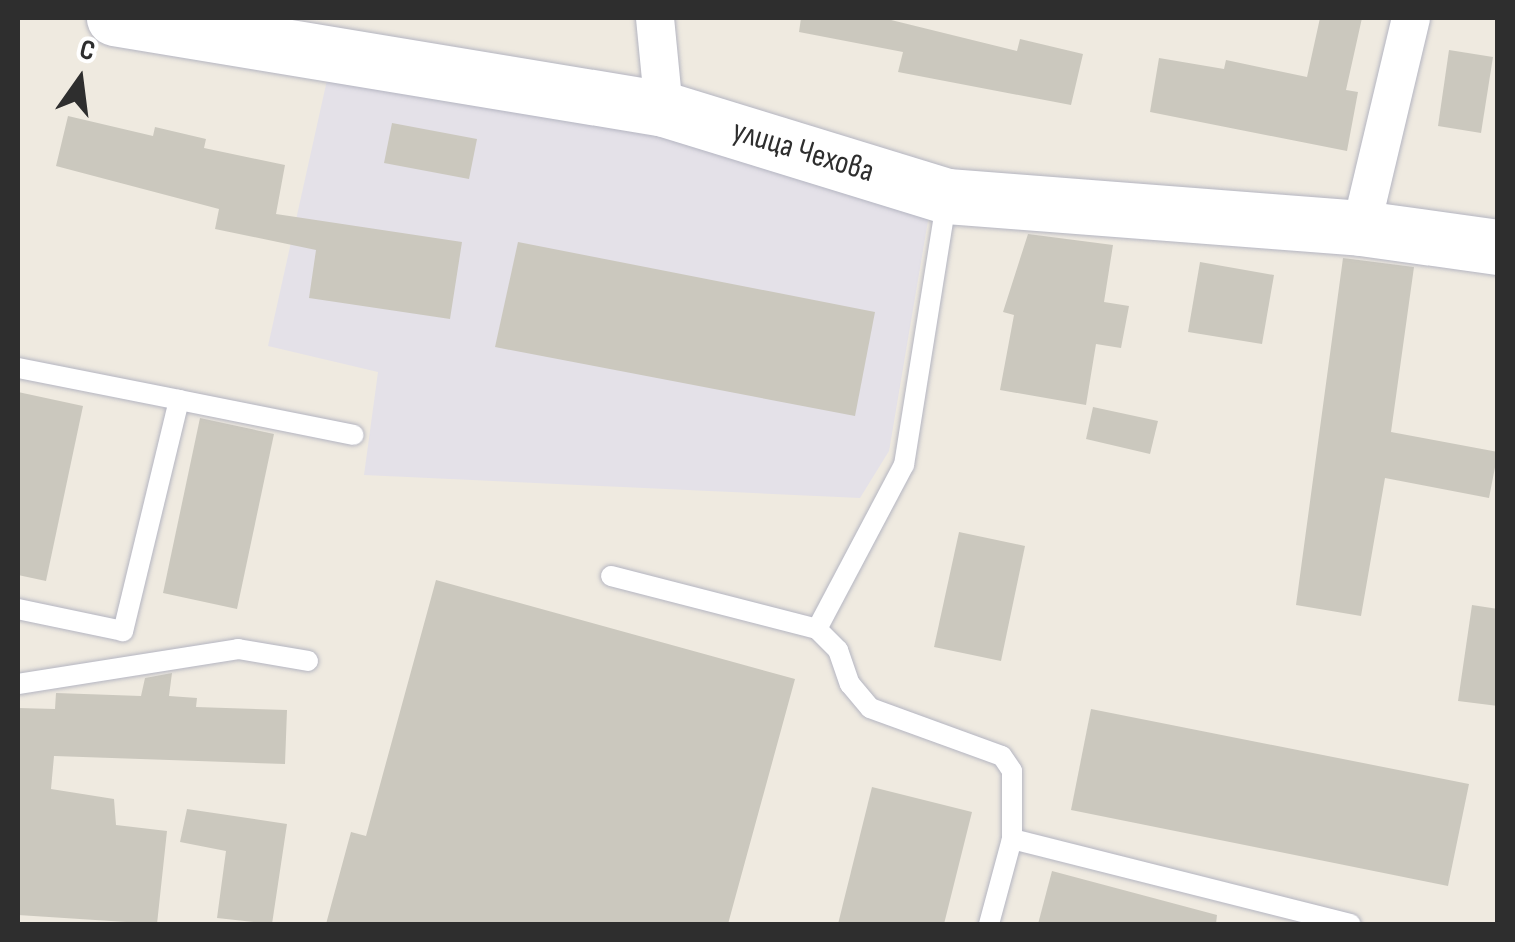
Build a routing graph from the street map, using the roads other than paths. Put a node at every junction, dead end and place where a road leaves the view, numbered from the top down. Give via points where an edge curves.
1 (114, 18) edge
2 (655, 18) edge
3 (1411, 18) edge
4 (664, 109) junction
5 (947, 196) junction
6 (1361, 228) junction
7 (1498, 247) edge
8 (18, 368) edge
9 (179, 400) junction
10 (354, 435) dead end
11 (611, 576) dead end
12 (18, 610) edge
13 (817, 628) junction
14 (308, 661) dead end
15 (18, 684) edge
16 (1012, 839) junction
17 (989, 924) edge
18 (1350, 924) edge

1 - 4 street, улица Чехова
2 - 4 street
3 - 6 street
4 - 5 street, улица Чехова
5 - 6 street, улица Чехова
5 - 13 lane via 904,465
6 - 7 street, улица Чехова
8 - 9 lane
9 - 10 lane
9 - 12 lane via 123,631
11 - 13 lane
13 - 16 lane via 838,650 850,684 870,708 1002,756 1012,771
14 - 15 lane via 238,649
16 - 17 lane
16 - 18 lane

